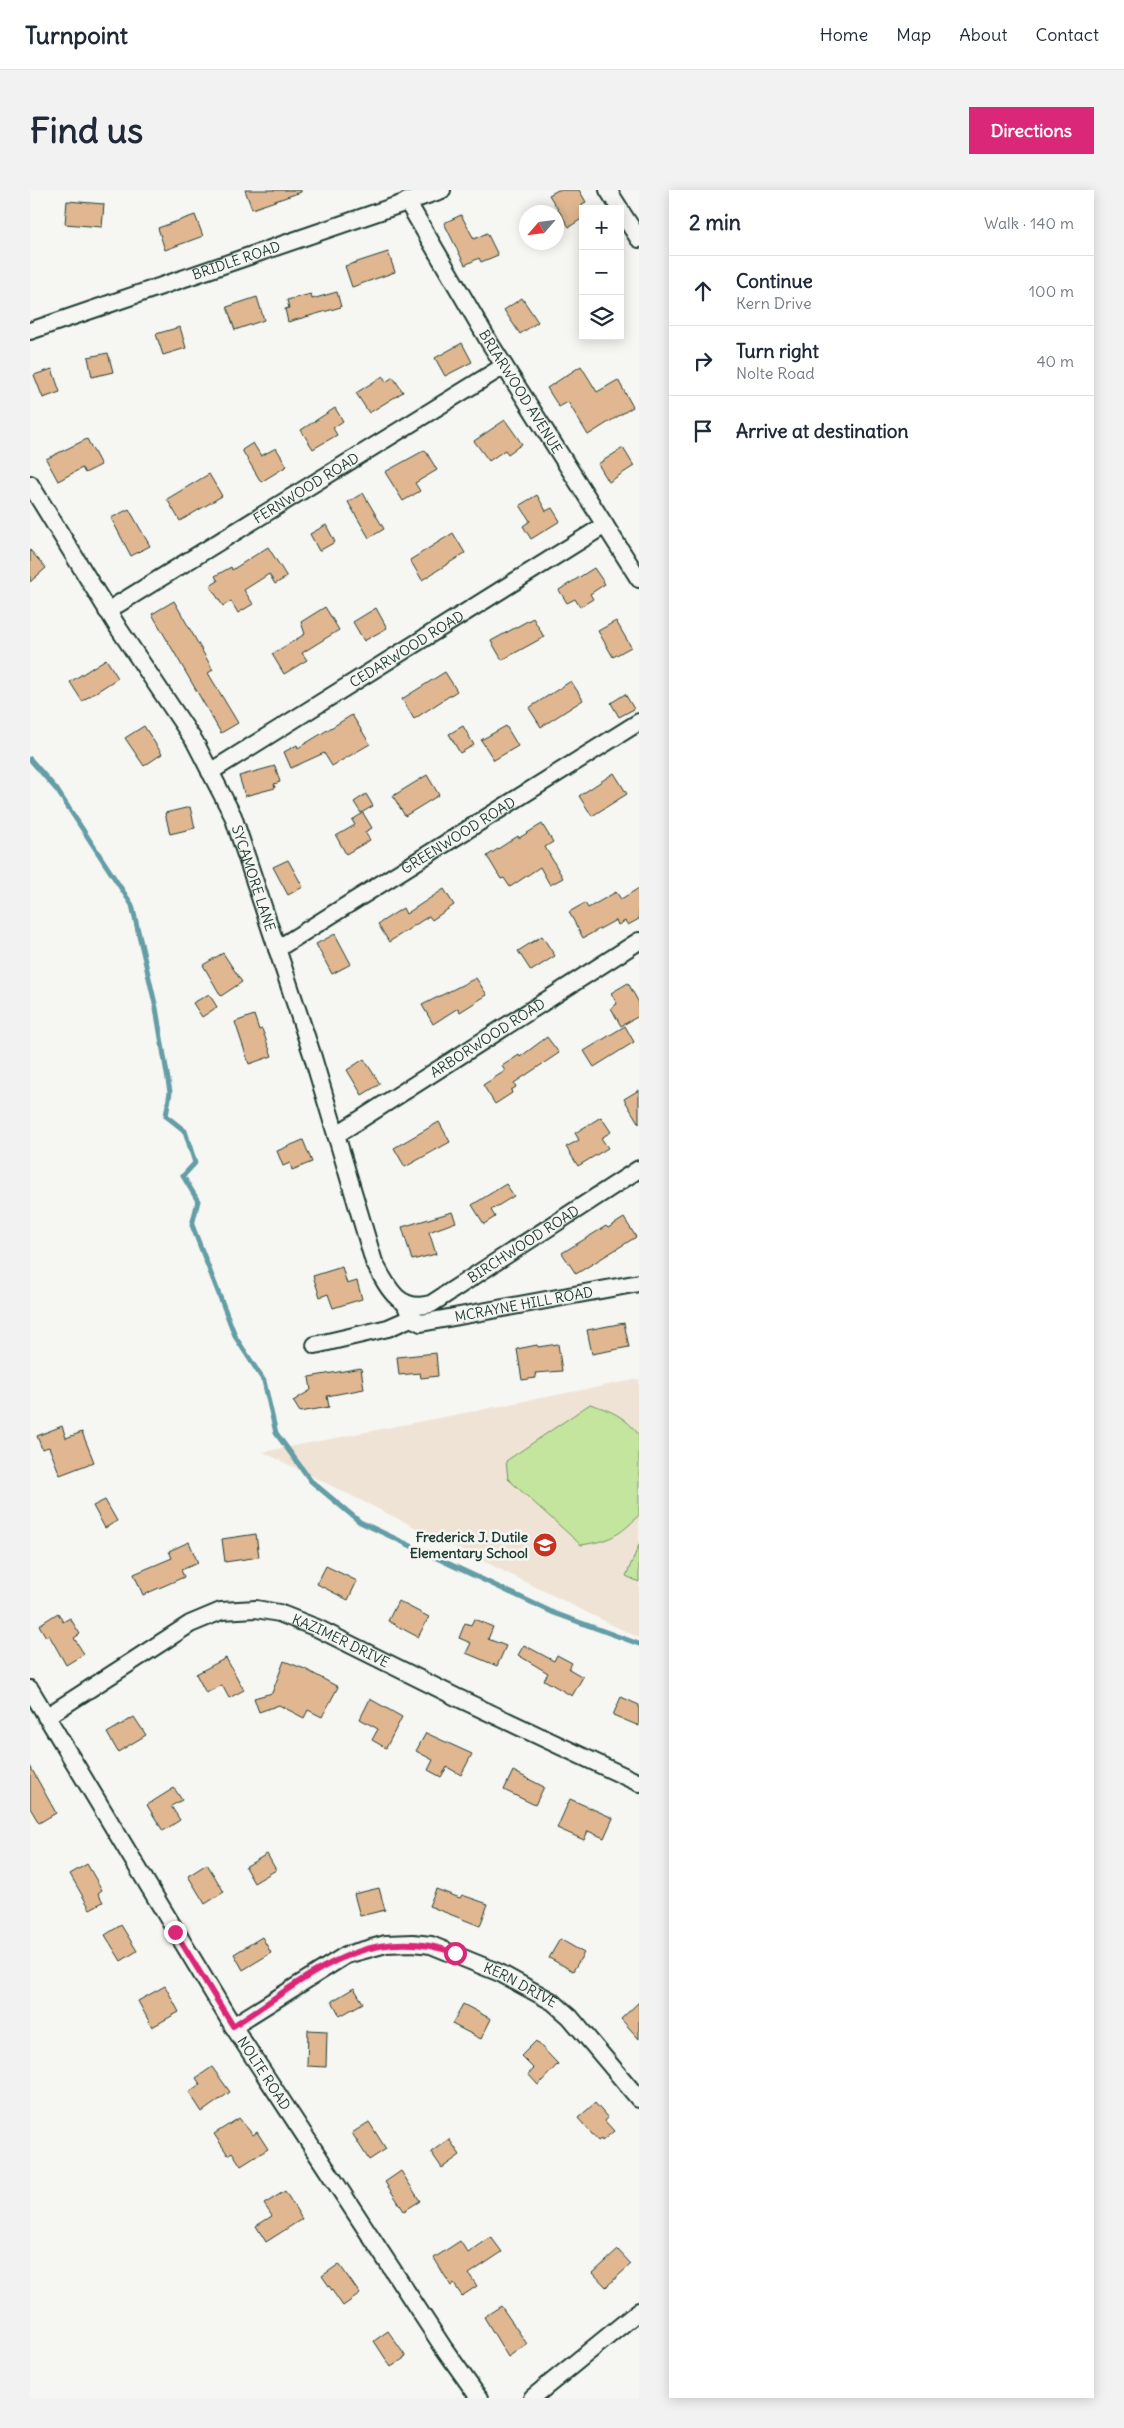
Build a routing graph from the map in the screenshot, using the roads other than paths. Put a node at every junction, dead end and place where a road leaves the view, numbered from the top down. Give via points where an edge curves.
1 (442, 190) edge
2 (608, 190) edge
3 (407, 201) junction
4 (617, 205) edge
5 (624, 215) edge
6 (639, 239) edge
7 (30, 331) edge
8 (504, 366) junction
9 (30, 484) edge
10 (604, 525) junction
11 (639, 579) edge
12 (107, 611) junction
13 (639, 722) edge
14 (210, 772) junction
15 (639, 941) edge
16 (277, 949) junction
17 (336, 1135) junction
18 (639, 1169) edge
19 (639, 1283) edge
20 (408, 1310) junction
21 (315, 1345) dead end
22 (30, 1689) edge
23 (46, 1717) junction
24 (639, 1782) edge
25 (233, 2026) junction
26 (639, 2099) edge
27 (639, 2311) edge
28 (480, 2398) edge
29 (532, 2398) edge

1 - 3 street, BRIDLE ROAD
2 - 4 street
3 - 7 street, BRIDLE ROAD
3 - 8 street, BRIARWOOD AVENUE
5 - 6 street
8 - 10 street, BRIARWOOD AVENUE
8 - 12 street, FERNWOOD ROAD
9 - 12 street, SYCAMORE LANE
10 - 11 street, BRIARWOOD AVENUE
10 - 14 street, CEDARWOOD ROAD
12 - 14 street, SYCAMORE LANE via 195,742
13 - 16 street, GREENWOOD ROAD
14 - 16 street, SYCAMORE LANE via 233,816
15 - 17 street, ARBORWOOD ROAD
16 - 17 street, SYCAMORE LANE
17 - 20 street, SYCAMORE LANE via 374,1262 390,1291
18 - 20 street, BIRCHWOOD ROAD via 431,1304
19 - 20 street, MCRAYNE HILL ROAD via 421,1323
20 - 21 street via 388,1328
22 - 23 street, NOLTE ROAD
23 - 24 street, KAZIMER DRIVE via 159,1642 202,1619 221,1611 256,1609 279,1612 317,1628
23 - 25 street, NOLTE ROAD
25 - 26 street, KERN DRIVE via 352,1952 386,1944 431,1945 500,1973 552,2002 570,2017
25 - 28 street, NOLTE ROAD via 443,2347
27 - 29 street

